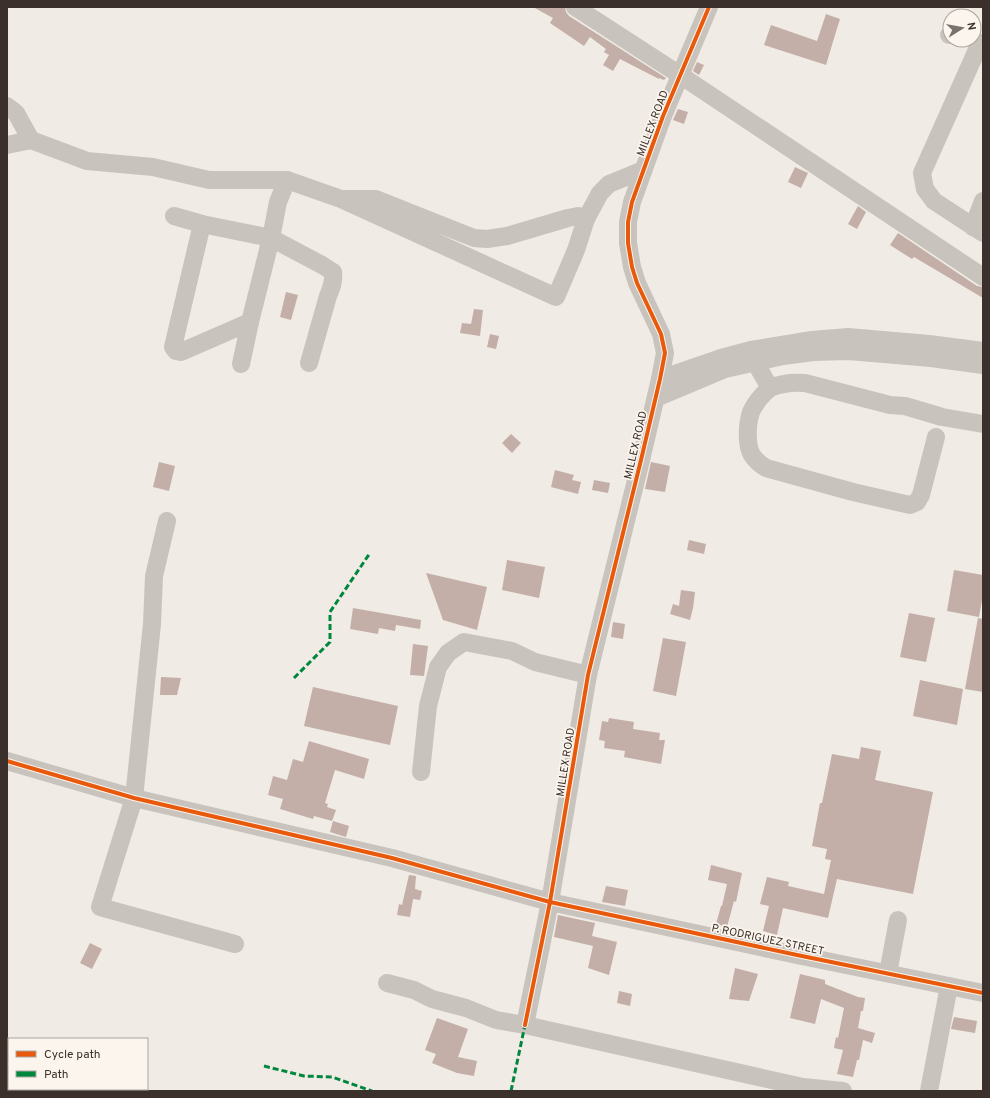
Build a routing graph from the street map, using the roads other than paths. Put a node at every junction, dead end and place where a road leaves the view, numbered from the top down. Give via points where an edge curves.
1 (575, 7) edge
2 (709, 7) edge
3 (974, 48) edge
4 (680, 75) junction
5 (7, 106) edge
6 (31, 140) junction
7 (7, 145) edge
8 (644, 170) junction
9 (287, 180) junction
10 (341, 199) junction
11 (983, 201) edge
12 (174, 216) dead end
13 (586, 219) junction
14 (202, 224) junction
15 (978, 230) edge
16 (272, 238) junction
17 (983, 277) edge
18 (250, 322) junction
19 (983, 351) edge
20 (755, 362) junction
21 (309, 363) dead end
22 (241, 364) dead end
23 (983, 366) edge
24 (660, 379) junction
25 (770, 388) junction
26 (656, 398) junction
27 (983, 424) edge
28 (936, 437) dead end
29 (167, 521) dead end
30 (588, 675) junction
31 (7, 761) edge
32 (421, 772) dead end
33 (134, 798) junction
34 (550, 902) junction
35 (898, 920) dead end
36 (235, 944) dead end
37 (888, 973) junction
38 (387, 983) dead end
39 (949, 986) junction
40 (983, 993) edge
41 (524, 1025) junction
42 (842, 1091) edge
43 (929, 1091) edge

1 - 4 street
2 - 4 street, MILLEX ROAD
3 - 15 street via 922,173 925,189 934,202
4 - 8 street, MILLEX ROAD via 662,116
4 - 17 street
5 - 6 street via 16,114
6 - 7 street
6 - 9 street via 87,161 153,168 209,180
8 - 13 street via 609,184 600,193
8 - 24 street, MILLEX ROAD via 632,202 628,222 628,243 637,283 661,334 665,353
9 - 10 street
9 - 16 street via 278,202
10 - 13 street via 376,199 474,238 507,236 578,216
10 - 13 street via 556,297
11 - 15 street
12 - 14 street
14 - 16 street
14 - 18 street via 173,347 181,352
16 - 18 street
16 - 21 street via 332,272 332,287
18 - 22 street
19 - 24 street via 848,337 812,340 751,350
20 - 23 street via 805,353 848,351 931,358
20 - 25 street
20 - 26 street via 725,369
24 - 26 street, MILLEX ROAD
25 - 27 street via 792,382 805,383 890,406 905,406 942,418
25 - 28 street via 752,411 748,424 752,454 766,468 910,505 917,502 920,495
26 - 30 street, MILLEX ROAD
29 - 33 street via 154,576 152,624
30 - 32 street via 535,662 512,651 464,642 448,653 438,667 428,706
30 - 34 street, MILLEX ROAD
31 - 33 street, P. RODRIGUEZ STREET
33 - 34 street, P. RODRIGUEZ STREET via 392,858
33 - 36 street via 100,908
34 - 37 street, P. RODRIGUEZ STREET
34 - 41 street, MILLEX ROAD
35 - 37 street
37 - 39 street, P. RODRIGUEZ STREET
38 - 41 street via 414,990 432,999 466,1008 496,1020
39 - 40 street, P. RODRIGUEZ STREET
39 - 43 street
41 - 42 street via 803,1087

